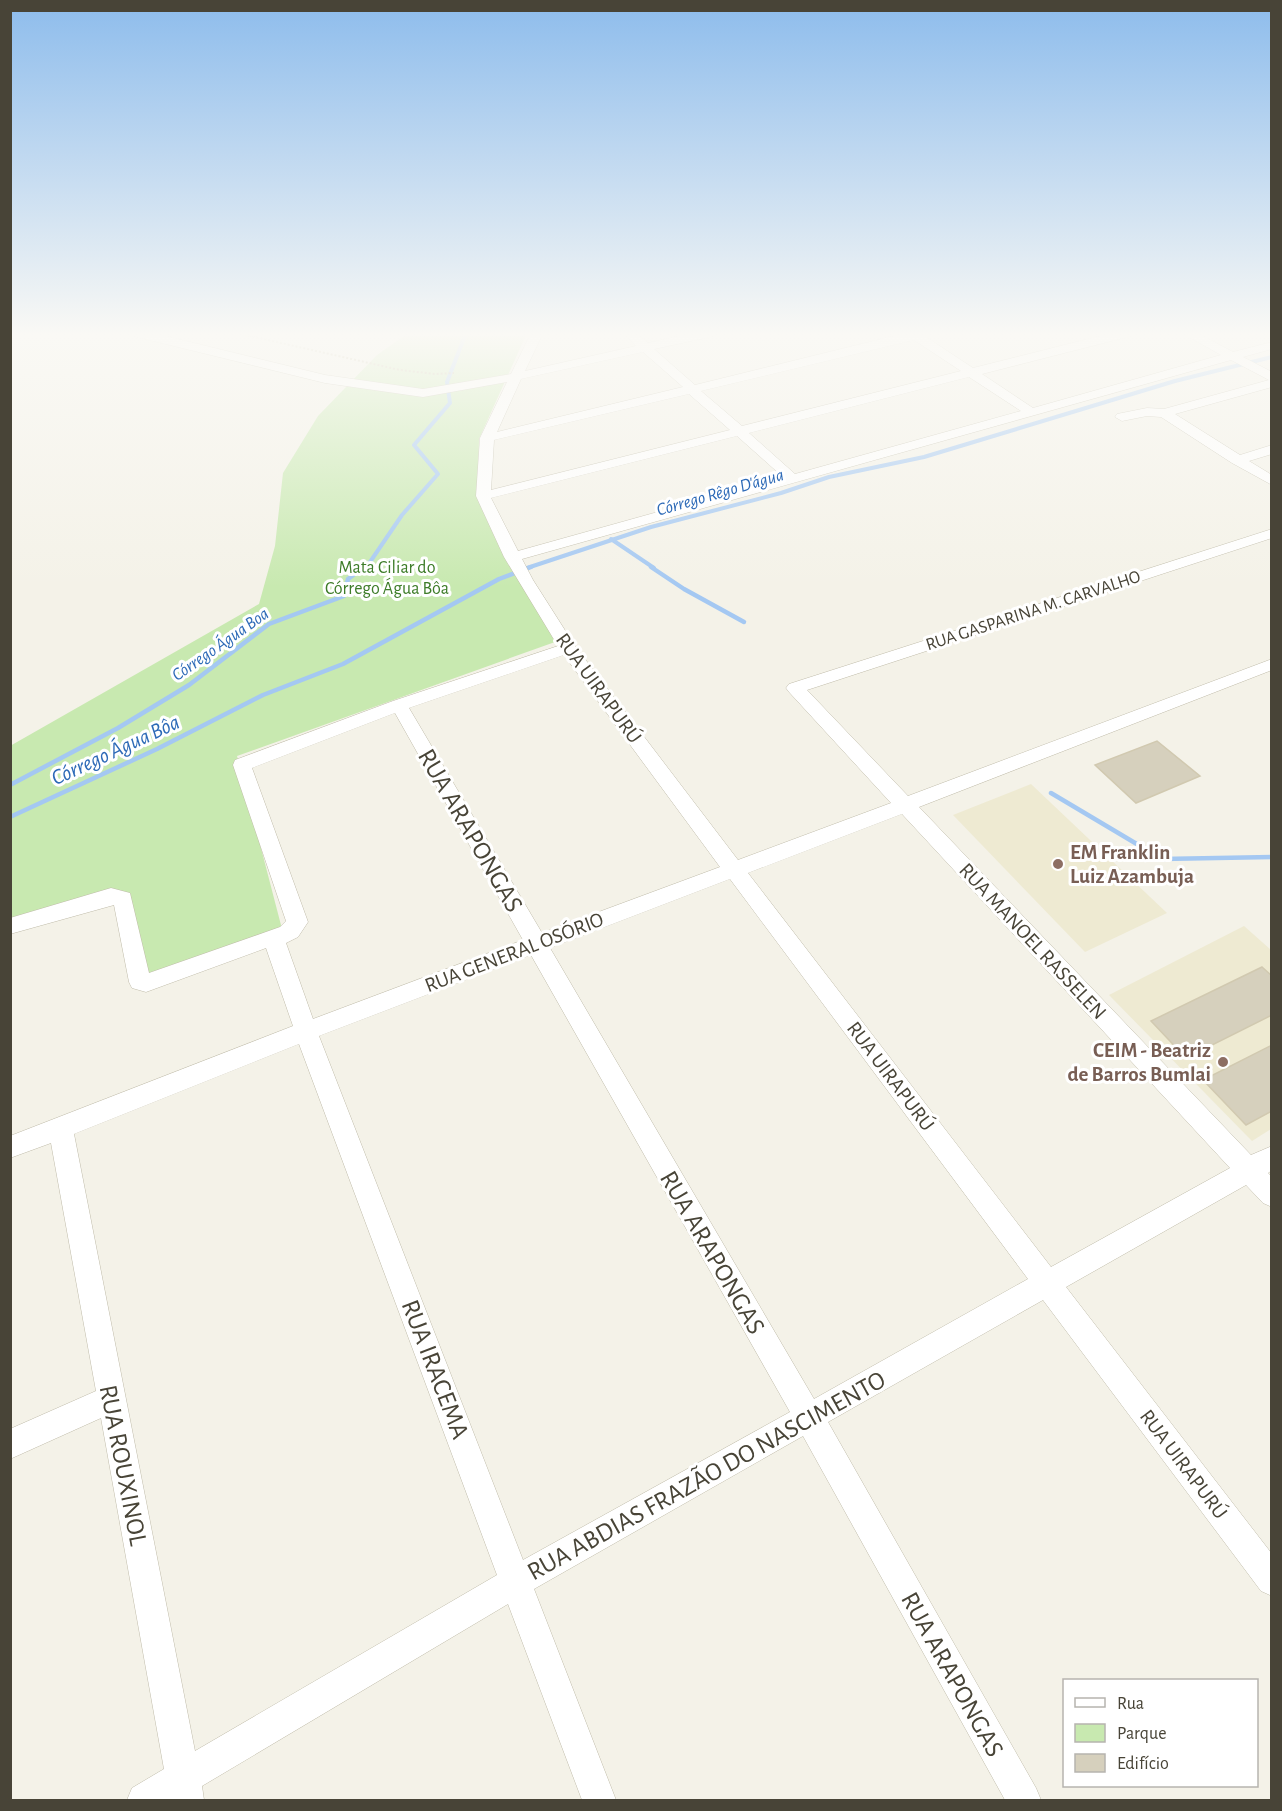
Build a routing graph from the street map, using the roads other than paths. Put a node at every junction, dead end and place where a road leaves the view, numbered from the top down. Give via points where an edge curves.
1 (496, 418) edge
2 (573, 418) edge
3 (724, 418) edge
4 (793, 418) edge
5 (1011, 418) edge
6 (1171, 418) edge
7 (739, 431) junction
8 (487, 438) junction
9 (1272, 449) edge
10 (1236, 460) junction
11 (792, 478) junction
12 (1272, 481) edge
13 (483, 496) junction
14 (1272, 532) edge
15 (518, 568) junction
16 (568, 648) junction
17 (1272, 664) edge
18 (795, 688) joint
19 (408, 702) junction
20 (905, 806) junction
21 (735, 870) junction
22 (10, 926) edge
23 (273, 938) junction
24 (536, 944) junction
25 (306, 1031) junction
26 (61, 1130) junction
27 (11, 1141) edge
28 (1260, 1164) edge
29 (1272, 1195) edge
30 (1048, 1283) junction
31 (111, 1398) junction
32 (809, 1418) junction
33 (10, 1444) edge
34 (1272, 1580) edge
35 (517, 1581) junction
36 (185, 1790) edge
37 (144, 1800) edge
38 (599, 1800) edge
39 (1024, 1800) edge

1 - 8 street
2 - 8 street
3 - 7 street
4 - 7 street
5 - 11 street
6 - 10 street
7 - 11 street
7 - 13 street
8 - 13 street
9 - 10 street
10 - 12 street
11 - 15 street
13 - 15 street, RUA UIRAPURÚ
14 - 18 street, RUA GASPARINA M. CARVALHO
15 - 16 street, RUA UIRAPURÚ
16 - 19 street
16 - 21 street, RUA UIRAPURÚ
17 - 20 street, RUA GENERAL OSÓRIO
18 - 20 street, RUA MANOEL RASSELEN
19 - 23 street via 242,765 297,922 284,936
19 - 24 street, RUA ARAPONGAS
20 - 21 street, RUA GENERAL OSÓRIO
20 - 28 street, RUA MANOEL RASSELEN
21 - 24 street, RUA GENERAL OSÓRIO
21 - 30 street, RUA UIRAPURÚ
22 - 23 street via 111,896 119,897 123,899 140,982 146,983
23 - 25 street, RUA IRACEMA
24 - 25 street, RUA GENERAL OSÓRIO
24 - 32 street, RUA ARAPONGAS
25 - 26 street, RUA GENERAL OSÓRIO
25 - 35 street, RUA IRACEMA
26 - 27 street, RUA GENERAL OSÓRIO
26 - 31 street, RUA ROUXINOL
28 - 29 street, RUA MANOEL RASSELEN
28 - 30 street, RUA ABDIAS FRAZÃO DO NASCIMENTO
30 - 32 street, RUA ABDIAS FRAZÃO DO NASCIMENTO
30 - 34 street, RUA UIRAPURÚ
31 - 33 street
31 - 36 street, RUA ROUXINOL
32 - 35 street, RUA ABDIAS FRAZÃO DO NASCIMENTO
32 - 39 street, RUA ARAPONGAS
35 - 36 street, RUA ABDIAS FRAZÃO DO NASCIMENTO
35 - 38 street, RUA IRACEMA
36 - 37 street, RUA ABDIAS FRAZÃO DO NASCIMENTO

